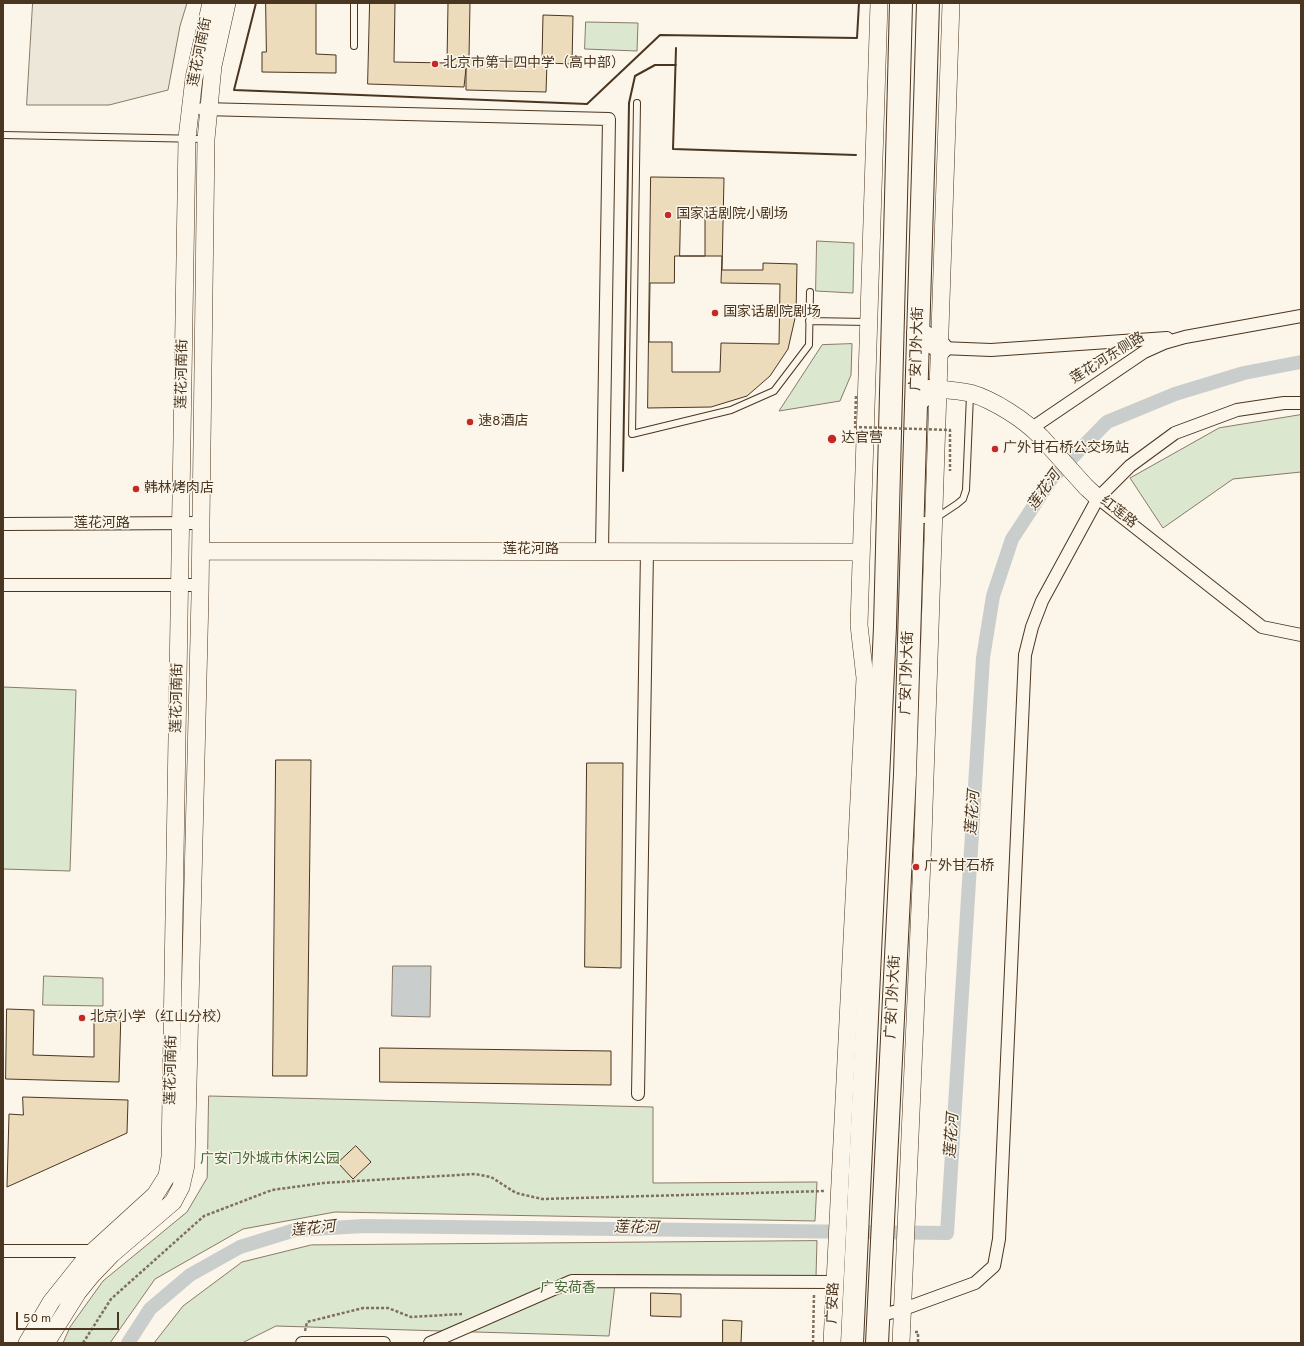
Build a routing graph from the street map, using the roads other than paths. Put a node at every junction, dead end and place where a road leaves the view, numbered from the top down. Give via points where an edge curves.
1 (211, 3) edge
2 (227, 3) edge
3 (354, 3) edge
4 (879, 3) edge
5 (901, 3) edge
6 (928, 3) edge
7 (951, 3) edge
8 (354, 46) dead end
9 (637, 103) dead end
10 (191, 108) junction
11 (209, 109) junction
12 (3, 135) edge
13 (187, 138) junction
14 (206, 139) junction
15 (922, 169) junction
16 (944, 169) junction
17 (810, 292) dead end
18 (1301, 316) edge
19 (809, 321) junction
20 (868, 322) junction
21 (918, 332) junction
22 (1185, 337) junction
23 (940, 348) junction
24 (939, 389) junction
25 (970, 393) junction
26 (916, 401) junction
27 (1301, 403) edge
28 (1037, 433) junction
29 (1092, 492) junction
30 (923, 520) junction
31 (180, 523) junction
32 (201, 523) junction
33 (3, 524) edge
34 (201, 550) junction
35 (602, 550) junction
36 (647, 551) junction
37 (861, 552) junction
38 (3, 585) edge
39 (200, 585) junction
40 (180, 586) junction
41 (1301, 635) edge
42 (638, 1094) dead end
43 (845, 1202) junction
44 (3, 1251) edge
45 (93, 1251) junction
46 (845, 1266) junction
47 (835, 1282) junction
48 (901, 1310) junction
49 (878, 1316) junction
50 (27, 1343) edge
51 (46, 1343) edge
52 (303, 1343) edge
53 (384, 1343) edge
54 (430, 1343) edge
55 (832, 1343) edge
56 (852, 1343) edge
57 (877, 1343) edge
58 (901, 1343) edge

1 - 10 street, 莲花河南街 via 197,64
2 - 11 street, 莲花河南街 via 213,66
3 - 8 lane
4 - 20 street, 广安门外大街
5 - 43 highway, 广安门外大街 via 885,627
6 - 15 highway, 广安门外大街
7 - 16 street, 广安门外大街
9 - 19 lane via 632,434 732,410 774,391 808,345
10 - 11 street
10 - 13 street, 莲花河南街
11 - 14 street, 莲花河南街
11 - 35 street via 609,119
12 - 13 lane
13 - 14 lane
13 - 31 street, 莲花河南街
14 - 32 street, 莲花河南街
15 - 16 street
15 - 21 highway, 广安门外大街
16 - 23 street, 广安门外大街
17 - 19 lane
18 - 22 street, 莲花河东侧路
19 - 20 lane
20 - 37 street, 广安门外大街
21 - 23 highway
21 - 26 highway, 广安门外大街
22 - 23 street via 991,350
22 - 28 street, 莲花河东侧路 via 1144,352
23 - 24 street, 广安门外大街
24 - 25 street, 红莲路
24 - 26 highway via 930,391
24 - 30 street, 广安门外大街
25 - 28 street, 红莲路 via 1013,414
25 - 30 lane via 966,490 963,499
26 - 30 highway, 广安门外大街
27 - 29 street via 1237,410 1175,433
28 - 29 street, 红莲路, bridge
29 - 41 street, 红莲路 via 1262,627
29 - 48 street via 1042,601 1025,655 1000,1239 994,1266 976,1283
30 - 48 street, 广安门外大街 via 923,829
30 - 49 highway, 广安门外大街 via 903,836
31 - 32 street, 莲花河路
31 - 33 street, 莲花河路
31 - 40 street, 莲花河南街
32 - 34 street, 莲花河南街
34 - 35 street, 莲花河路
34 - 39 street, 莲花河南街
35 - 36 street, 莲花河路
36 - 37 street, 莲花河路
36 - 42 street
37 - 43 street, 广安门外大街 via 859,625 864,678
38 - 40 street
39 - 40 street
39 - 51 street, 莲花河南街 via 187,1147 184,1176 173,1202 112,1254 78,1292
40 - 45 street, 莲花河南街 via 170,1157 167,1176 155,1195
43 - 46 highway, 广安门外大街
44 - 45 street
45 - 50 street, 莲花河南街 via 51,1302
46 - 47 street, 广安路
46 - 56 highway, 广安门外大街
47 - 54 street via 572,1282
47 - 55 street, 广安路
48 - 49 street
48 - 58 street, 广安门外大街
49 - 57 highway, 广安门外大街
52 - 53 street

